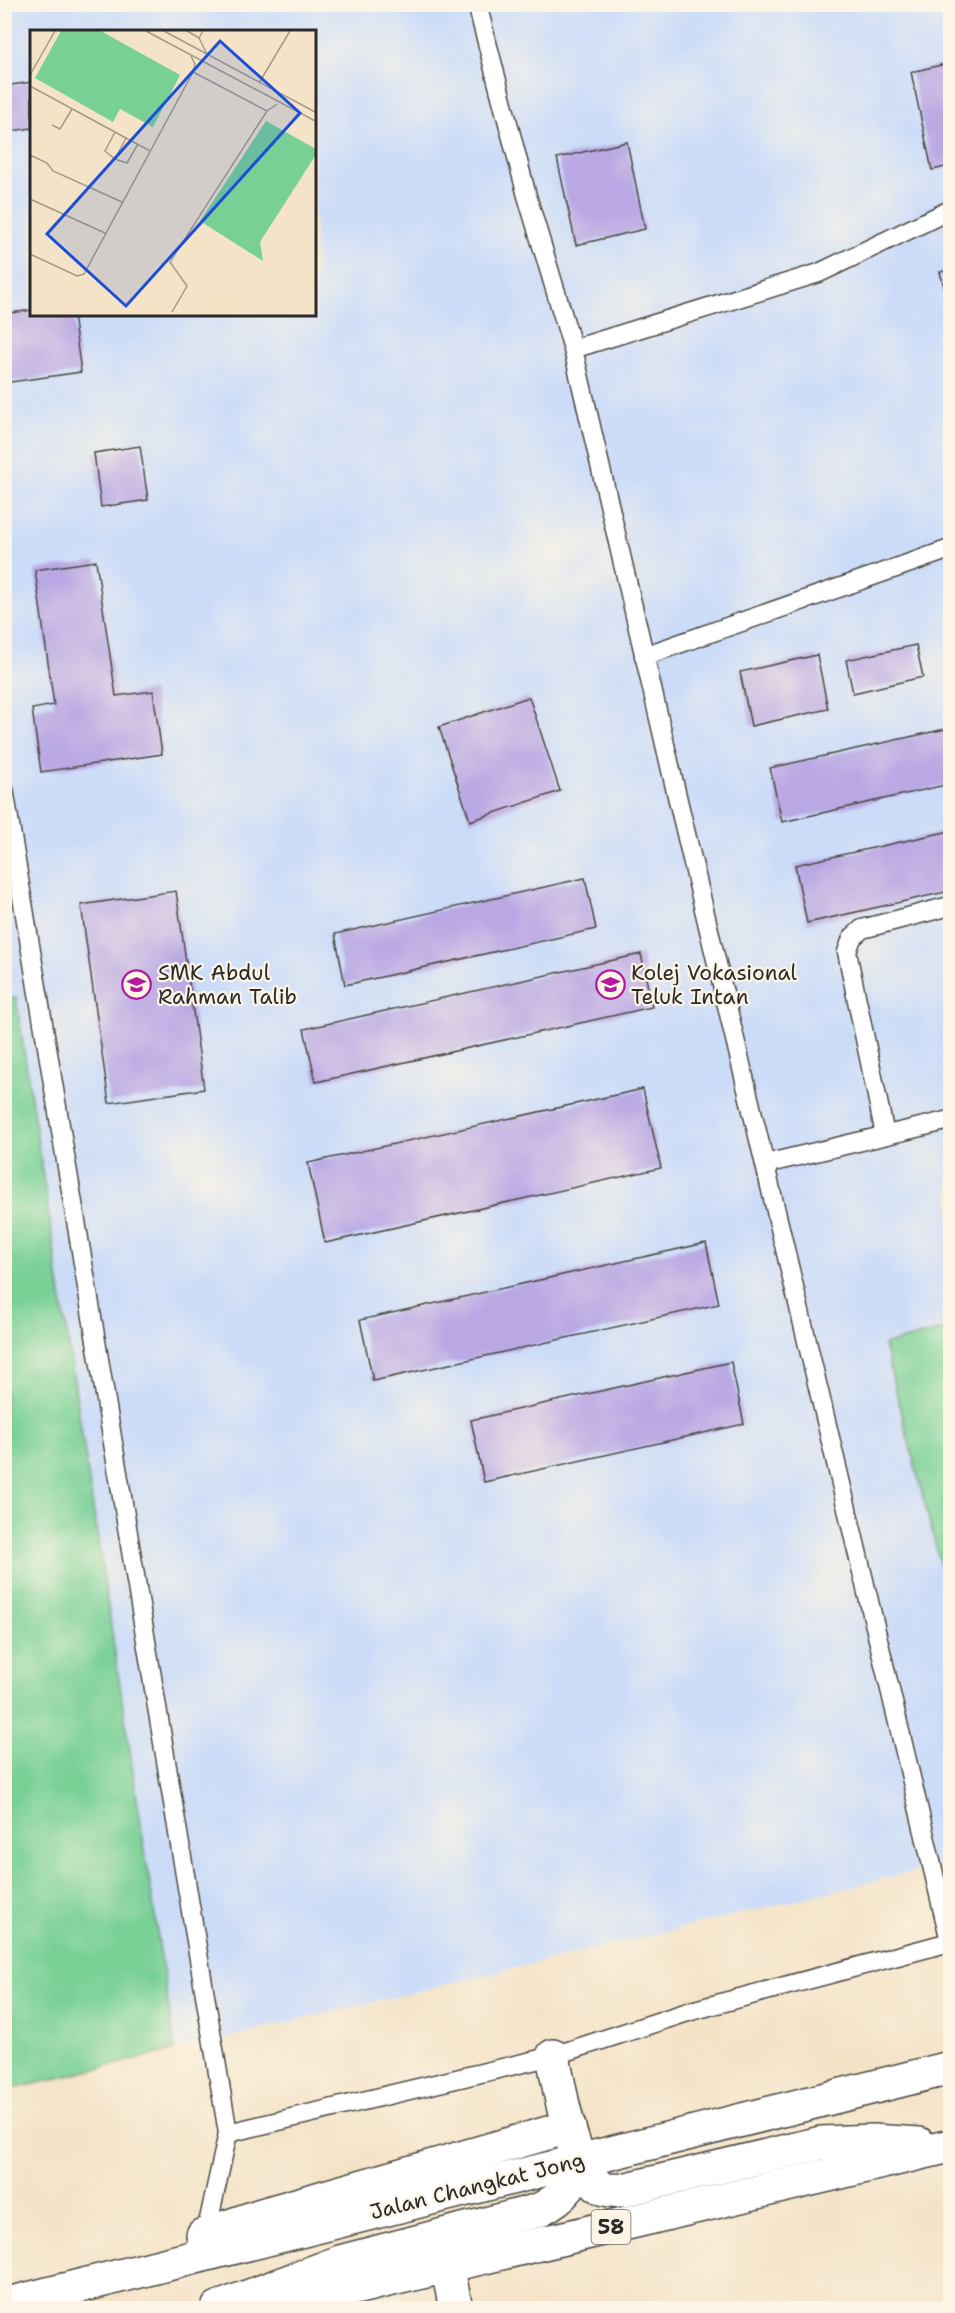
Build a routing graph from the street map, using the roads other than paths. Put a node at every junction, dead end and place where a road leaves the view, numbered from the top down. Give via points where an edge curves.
1 (477, 4) edge
2 (951, 210) edge
3 (573, 349) junction
4 (951, 549) edge
5 (644, 656) junction
6 (4, 789) edge
7 (950, 907) edge
8 (951, 1120) edge
9 (885, 1136) junction
10 (765, 1164) junction
11 (951, 1942) edge
12 (553, 2056) junction
13 (951, 2068) edge
14 (569, 2127) junction
15 (228, 2133) junction
16 (950, 2146) edge
17 (578, 2160) junction
18 (206, 2233) junction
19 (447, 2266) junction
20 (76, 2287) junction
21 (4, 2305) edge
22 (218, 2308) edge
23 (271, 2308) edge
24 (456, 2308) edge

1 - 3 lane via 527,196
2 - 3 lane via 819,273
3 - 5 lane
4 - 5 lane
5 - 10 lane
6 - 15 lane
7 - 9 lane via 862,929 852,938 847,952
8 - 9 lane
9 - 10 lane
10 - 11 lane
11 - 12 lane via 691,2011
12 - 14 main road
12 - 15 lane
13 - 17 main road, Jalan Changkat Jong
14 - 17 main road
14 - 18 main road
15 - 18 lane
16 - 17 main road via 873,2140 821,2143 624,2190 605,2190 591,2180
16 - 19 main road, 58
17 - 20 main road, Jalan Changkat Jong
17 - 22 main road via 572,2184 559,2199 539,2210 340,2262
18 - 20 main road
19 - 23 main road, 58
19 - 24 main road
20 - 21 main road, Jalan Changkat Jong

